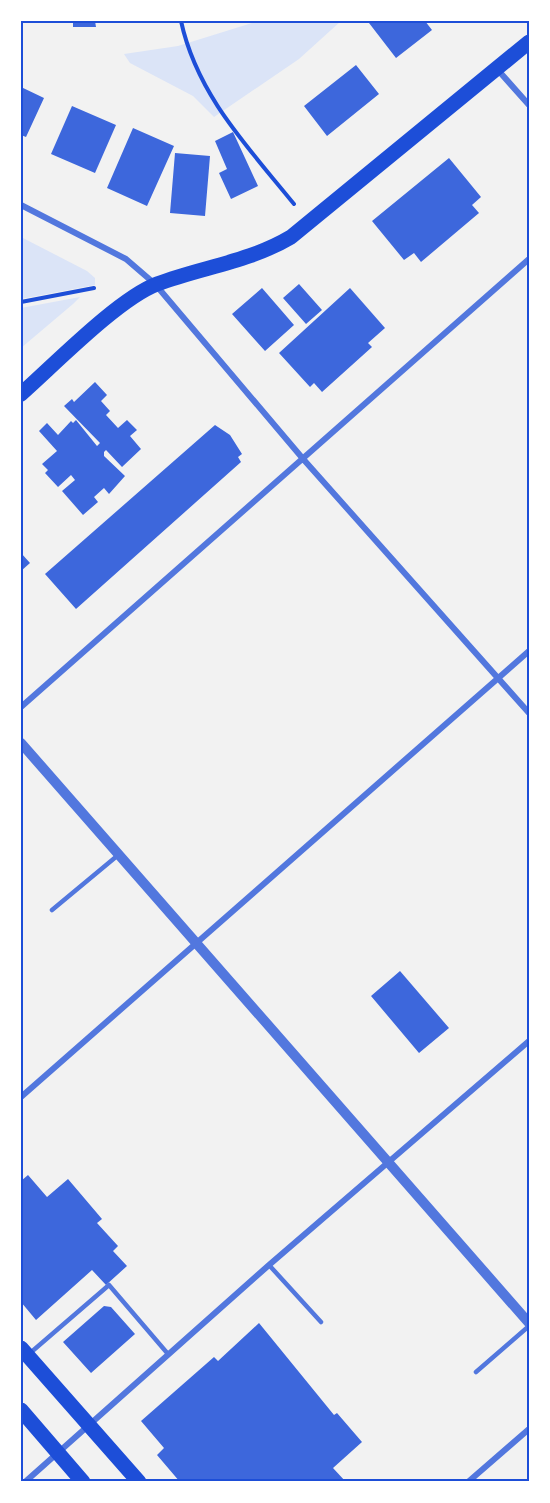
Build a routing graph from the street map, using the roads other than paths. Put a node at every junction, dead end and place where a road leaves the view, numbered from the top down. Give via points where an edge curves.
1 (529, 42) edge
2 (497, 69) junction
3 (529, 105) edge
4 (21, 205) edge
5 (529, 259) edge
6 (155, 285) junction
7 (21, 394) edge
8 (304, 460) junction
9 (529, 651) edge
10 (498, 678) junction
11 (21, 707) edge
12 (529, 713) edge
13 (21, 743) edge
14 (120, 854) junction
15 (52, 910) dead end
16 (195, 943) junction
17 (529, 1041) edge
18 (21, 1097) edge
19 (390, 1163) junction
20 (269, 1265) junction
21 (321, 1322) dead end
22 (529, 1324) edge
23 (24, 1352) edge
24 (168, 1354) junction
25 (476, 1372) dead end
26 (21, 1410) edge
27 (89, 1425) junction
28 (529, 1429) edge
29 (58, 1454) junction
30 (25, 1482) edge
31 (83, 1482) edge
32 (139, 1482) edge
33 (468, 1482) edge

1 - 2 main road
2 - 3 street
2 - 6 main road via 291,237 250,257
4 - 6 street via 126,259
5 - 8 street
6 - 7 main road via 117,310
6 - 8 street
8 - 10 street
8 - 11 street
9 - 10 street
10 - 12 street
10 - 16 street
13 - 14 street
14 - 15 lane
14 - 16 street
16 - 18 street
16 - 19 street
17 - 19 street
19 - 20 street
19 - 22 street
20 - 21 lane
20 - 24 street
22 - 25 lane
23 - 24 lane via 109,1285
23 - 27 main road
24 - 27 street
26 - 29 main road
27 - 29 street
27 - 32 main road
28 - 33 street
29 - 30 street
29 - 31 main road

